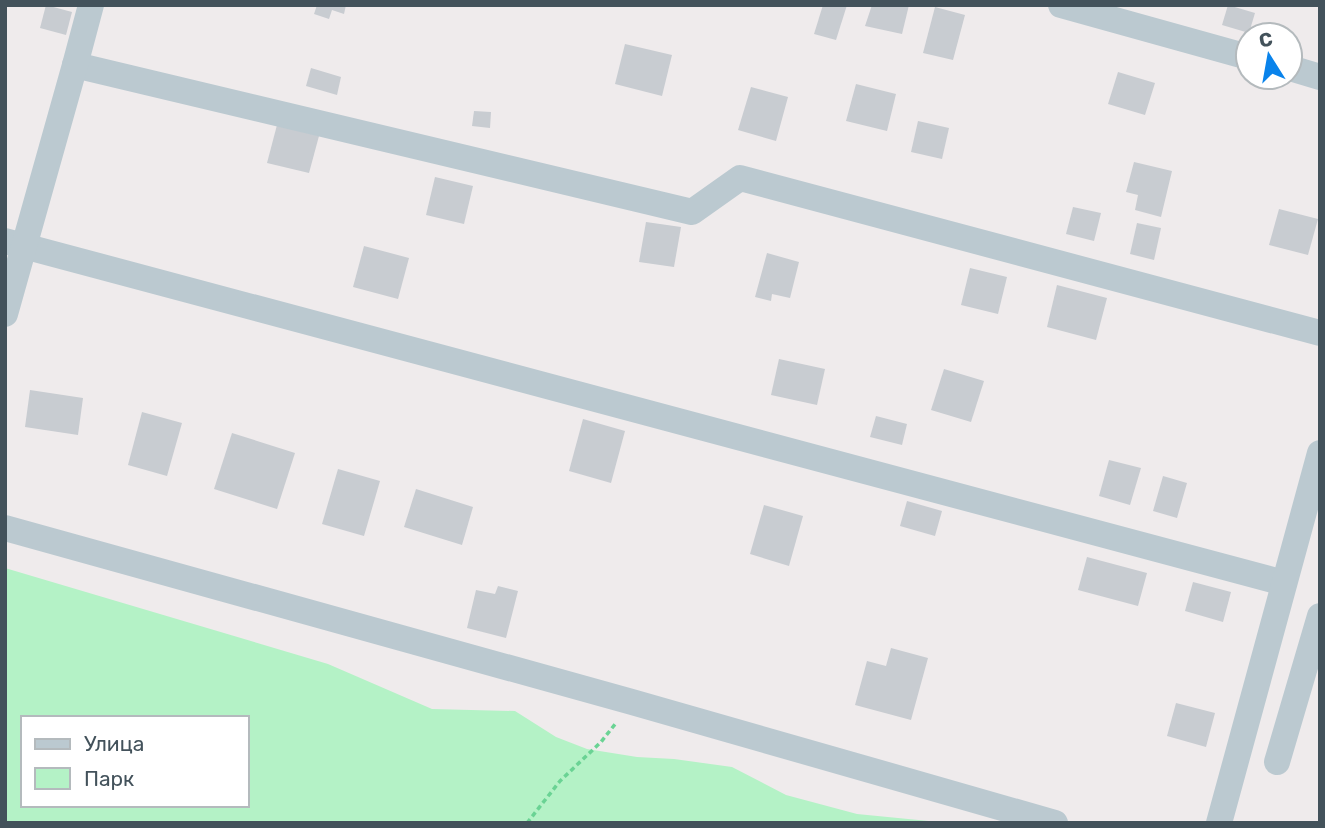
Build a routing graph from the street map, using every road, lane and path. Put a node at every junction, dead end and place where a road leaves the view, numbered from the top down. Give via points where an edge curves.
1 (91, 5) edge
2 (1061, 5) edge
3 (1234, 53) edge
4 (75, 65) junction
5 (15, 243) edge
6 (5, 314) edge
7 (1320, 333) edge
8 (1320, 453) edge
9 (5, 528) edge
10 (1284, 583) junction
11 (1320, 616) edge
12 (632, 702) junction
13 (1277, 762) dead end
14 (527, 823) edge
15 (1055, 823) edge
16 (1219, 823) edge

1 - 4 lane
2 - 3 lane
4 - 5 lane
4 - 7 lane via 692,212 740,178
5 - 6 lane
5 - 10 lane
8 - 10 lane
9 - 12 lane
10 - 16 lane
11 - 13 lane
12 - 14 path
12 - 15 lane

